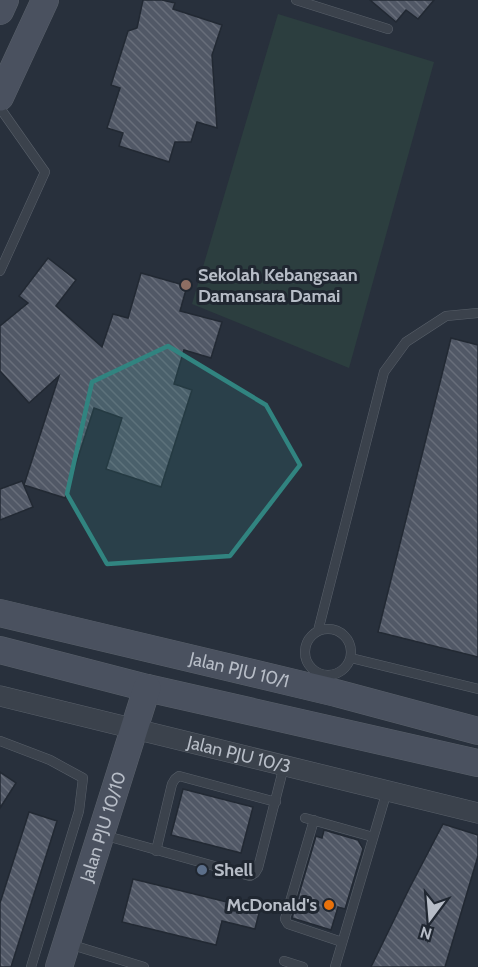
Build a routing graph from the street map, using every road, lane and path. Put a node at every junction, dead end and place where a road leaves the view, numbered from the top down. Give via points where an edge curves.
1 (5, 0) edge
2 (45, 0) edge
3 (296, 0) edge
4 (0, 11) edge
5 (388, 29) dead end
6 (0, 97) edge
7 (0, 108) edge
8 (0, 271) edge
9 (478, 313) edge
10 (0, 613) edge
11 (52, 626) junction
12 (0, 627) edge
13 (318, 631) junction
14 (0, 650) edge
15 (305, 657) junction
16 (351, 658) junction
17 (339, 681) junction
18 (297, 684) junction
19 (147, 688) junction
20 (478, 689) edge
21 (0, 696) edge
22 (134, 729) junction
23 (478, 731) edge
24 (0, 741) edge
25 (478, 763) edge
26 (285, 766) junction
27 (387, 791) junction
28 (276, 802) junction
29 (478, 813) edge
30 (101, 834) junction
31 (374, 837) junction
32 (156, 851) junction
33 (342, 942) junction
34 (63, 955) edge
35 (284, 961) dead end
36 (31, 967) edge
37 (144, 967) edge
38 (303, 967) edge
39 (335, 967) edge

1 - 4 street
2 - 6 street
3 - 5 lane
7 - 8 lane via 45,172
9 - 13 lane via 446,316 406,342 384,372
10 - 11 street, Jalan PJU 10/1
11 - 12 street
11 - 18 street, Jalan PJU 10/1
13 - 15 lane via 307,642
13 - 16 lane via 340,631 350,643
14 - 19 street, Jalan PJU 10/1
15 - 17 lane via 313,670
15 - 18 lane
16 - 17 lane
16 - 20 lane
17 - 18 street, Jalan PJU 10/1
17 - 23 street, Jalan PJU 10/1
19 - 22 street, Jalan PJU 10/10
19 - 25 street, Jalan PJU 10/1
21 - 22 street, Jalan PJU 10/3
22 - 26 street, Jalan PJU 10/3
22 - 30 street, Jalan PJU 10/10
24 - 36 lane via 50,760 83,778 80,812
26 - 27 street, Jalan PJU 10/3
26 - 28 lane
27 - 29 street, Jalan PJU 10/3
27 - 31 lane
28 - 32 lane via 258,868 250,876
28 - 32 lane via 179,776 172,784
30 - 32 lane
30 - 34 street, Jalan PJU 10/10
31 - 33 lane
31 - 33 lane via 309,819 285,919 288,924
33 - 39 lane
34 - 37 lane
35 - 38 lane

